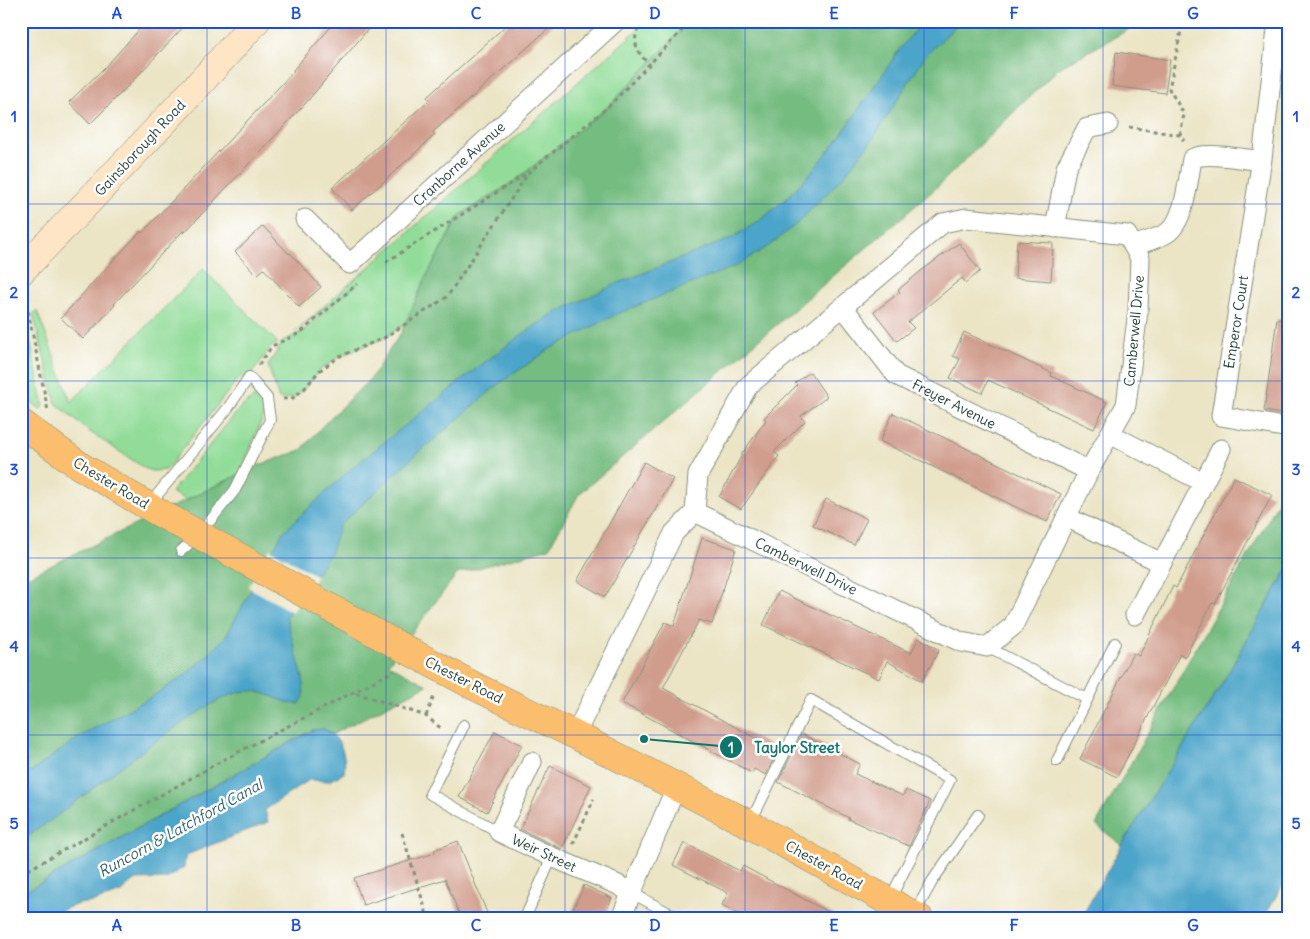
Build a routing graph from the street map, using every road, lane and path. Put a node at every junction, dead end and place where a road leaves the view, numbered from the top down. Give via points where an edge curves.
1 (256, 21) edge
2 (616, 21) edge
3 (643, 21) edge
4 (691, 21) edge
5 (1183, 21) edge
6 (1278, 21) edge
7 (650, 66) junction
8 (1108, 124) joint
9 (1180, 135) junction
10 (1197, 156) junction
11 (1262, 159) junction
12 (529, 172) junction
13 (305, 220) dead end
14 (1055, 228) junction
15 (1133, 246) junction
16 (381, 265) dead end
17 (21, 271) edge
18 (359, 283) dead end
19 (843, 307) junction
20 (28, 311) dead end
21 (250, 378) junction
22 (267, 398) junction
23 (48, 414) dead end
24 (21, 423) edge
25 (1289, 428) edge
26 (1110, 434) junction
27 (1220, 449) dead end
28 (1088, 471) junction
29 (1204, 482) junction
30 (153, 509) junction
31 (695, 512) junction
32 (1066, 517) junction
33 (181, 551) dead end
34 (1162, 563) junction
35 (1135, 616) dead end
36 (1114, 643) dead end
37 (987, 647) junction
38 (397, 669) dead end
39 (437, 689) dead end
40 (356, 692) junction
41 (1087, 699) junction
42 (426, 716) junction
43 (464, 725) dead end
44 (575, 735) junction
45 (455, 743) junction
46 (1057, 761) dead end
47 (532, 762) dead end
48 (676, 787) junction
49 (594, 799) dead end
50 (978, 814) dead end
51 (749, 824) junction
52 (402, 832) dead end
53 (499, 832) junction
54 (558, 860) junction
55 (21, 874) edge
56 (632, 893) junction
57 (888, 901) junction
58 (915, 917) edge
59 (428, 918) edge
60 (525, 918) edge
61 (621, 918) edge
62 (678, 918) edge

1 - 17 street, Gainsborough Road via 190,95
2 - 13 street, Cranborne Avenue via 350,264
3 - 7 path via 636,31 636,46
4 - 7 path
5 - 9 path via 1168,89 1184,114
6 - 11 street
7 - 12 path via 609,106
8 - 9 path
8 - 14 street via 1087,128 1066,168
9 - 10 path
10 - 11 street via 1209,154
10 - 15 street via 1192,159 1178,223 1168,232
11 - 25 street, Emperor Court via 1221,416
12 - 16 path
12 - 22 path via 447,297 384,338 340,356 319,371 294,398
14 - 15 street via 1127,235
14 - 19 street via 966,218 943,223
15 - 26 street, Camberwell Drive via 1140,258 1128,396
18 - 21 path via 300,333 272,346
19 - 28 street, Freyer Avenue via 896,374
19 - 31 street via 748,386 698,475
20 - 23 path
21 - 22 lane
21 - 30 lane
22 - 33 lane via 270,420 235,490 197,537
24 - 30 highway, Chester Road via 80,466
26 - 28 street, Camberwell Drive
26 - 29 street
27 - 29 street
28 - 32 street, Camberwell Drive
29 - 34 street
30 - 44 highway, Chester Road, bridge via 476,687
31 - 37 street, Camberwell Drive via 961,642
31 - 44 street via 674,533
32 - 34 street
32 - 37 street, Camberwell Drive via 1013,626
34 - 35 street
36 - 41 lane
37 - 41 lane
38 - 40 path
39 - 42 path
40 - 42 path
40 - 55 path via 225,760
41 - 46 lane
42 - 45 path
43 - 45 lane
44 - 48 highway, Chester Road
45 - 53 lane via 430,794
47 - 53 street, Weir Street
48 - 51 highway, Chester Road
48 - 56 street
49 - 54 path
50 - 58 lane via 933,880
51 - 57 highway, Chester Road
51 - 57 lane via 811,700 950,780
52 - 59 path
53 - 54 street, Weir Street
54 - 56 street, Weir Street
54 - 60 lane
56 - 61 street
56 - 62 lane
57 - 58 highway, Chester Road

